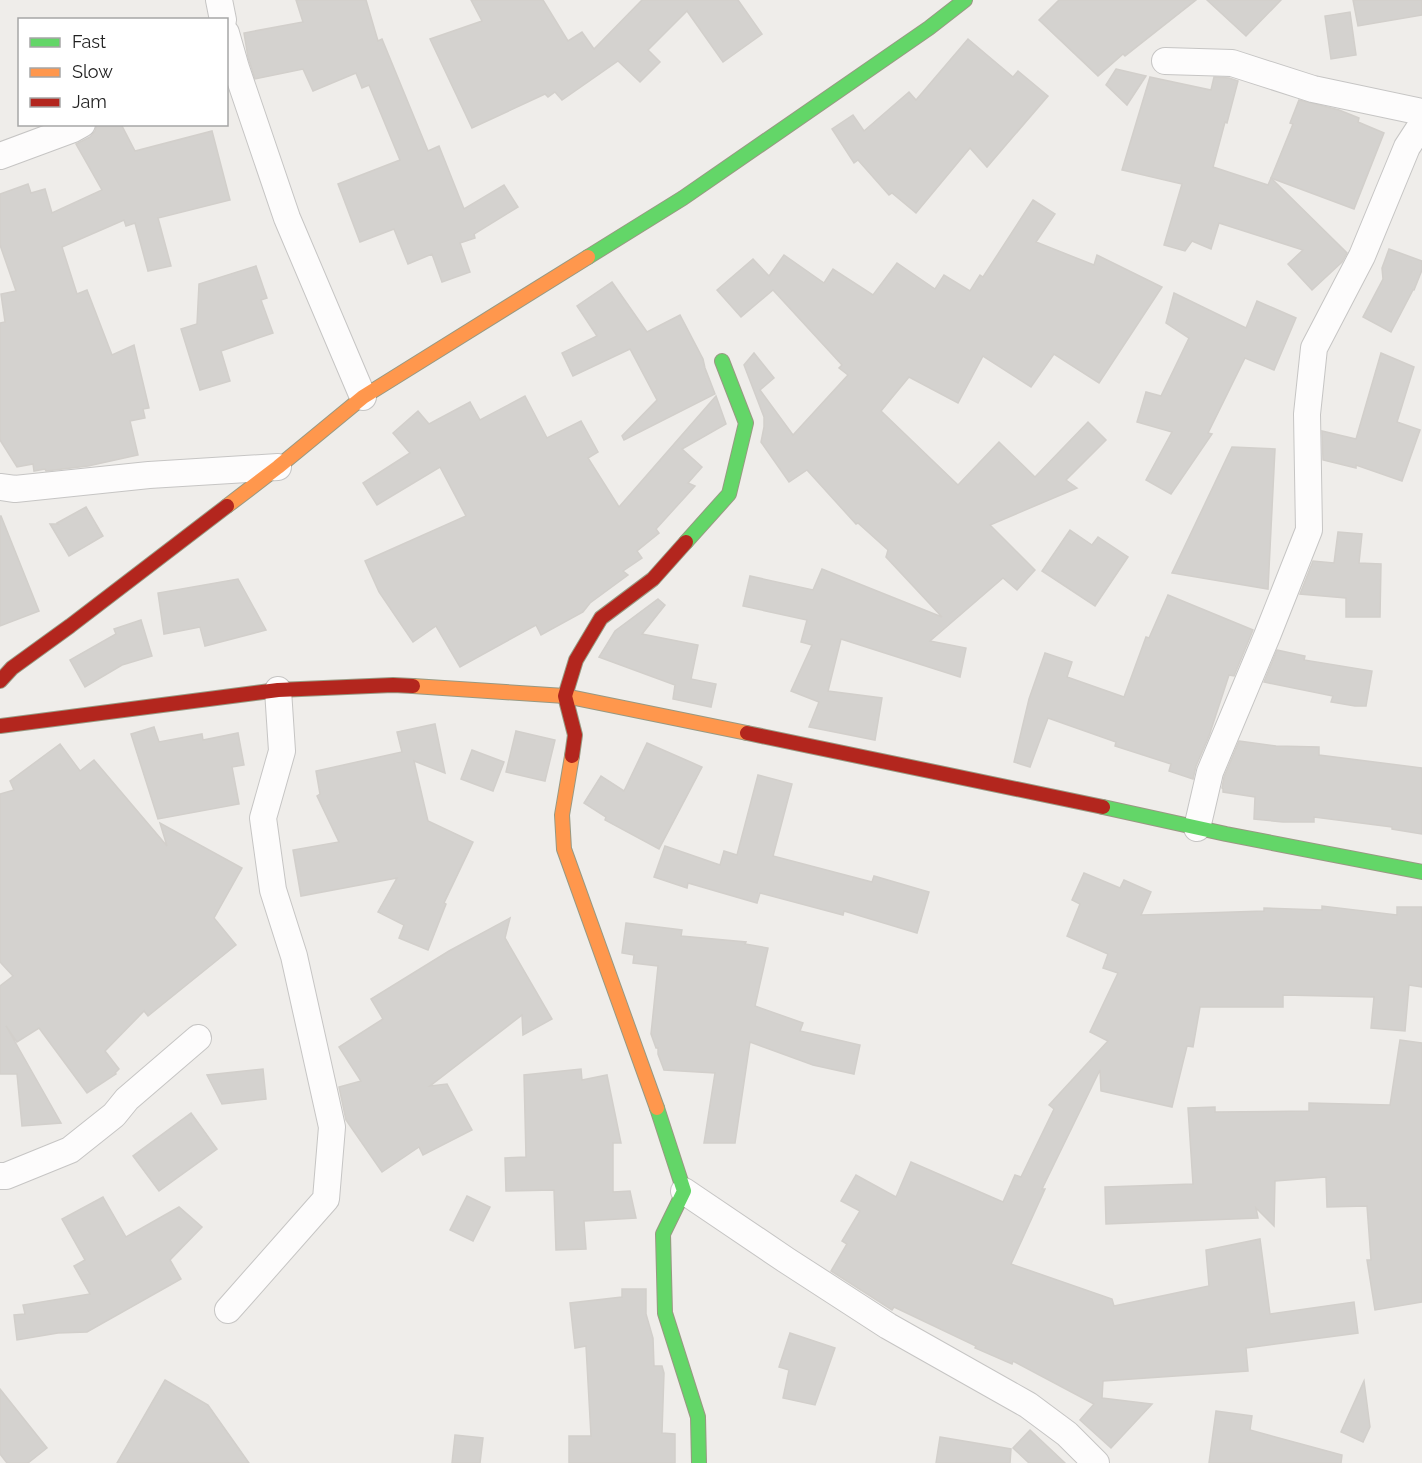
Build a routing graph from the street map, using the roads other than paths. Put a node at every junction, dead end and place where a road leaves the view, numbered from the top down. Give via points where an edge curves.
1 (219, 0) edge
2 (965, 0) edge
3 (223, 18) edge
4 (228, 44) edge
5 (1165, 61) dead end
6 (1422, 112) edge
7 (1422, 124) edge
8 (77, 126) edge
9 (0, 156) edge
10 (722, 361) dead end
11 (363, 398) junction
12 (278, 467) junction
13 (0, 487) edge
14 (0, 681) edge
15 (278, 690) junction
16 (565, 696) junction
17 (0, 726) edge
18 (1197, 828) junction
19 (1422, 872) edge
20 (198, 1038) dead end
21 (0, 1176) edge
22 (684, 1191) junction
23 (228, 1310) dead end
24 (699, 1463) edge
25 (1096, 1463) edge

1 - 3 street
2 - 11 street via 683,198
4 - 11 street via 287,218
5 - 6 street via 1232,63 1313,89
7 - 18 street via 1407,147 1362,255 1314,348 1307,414 1309,531 1210,772
8 - 9 street
10 - 16 street via 746,423 729,494 653,579 601,618 576,660
11 - 12 street
12 - 13 street via 15,489
12 - 14 street
15 - 16 street via 393,685
15 - 17 street
15 - 23 street via 282,751 263,818 273,890 294,956 332,1127 326,1199
16 - 18 street
16 - 22 street via 576,735 562,816 564,849
18 - 19 street
20 - 21 street via 70,1150
22 - 24 street via 663,1234 665,1313 698,1417
22 - 25 street via 888,1326 1028,1405 1067,1434

